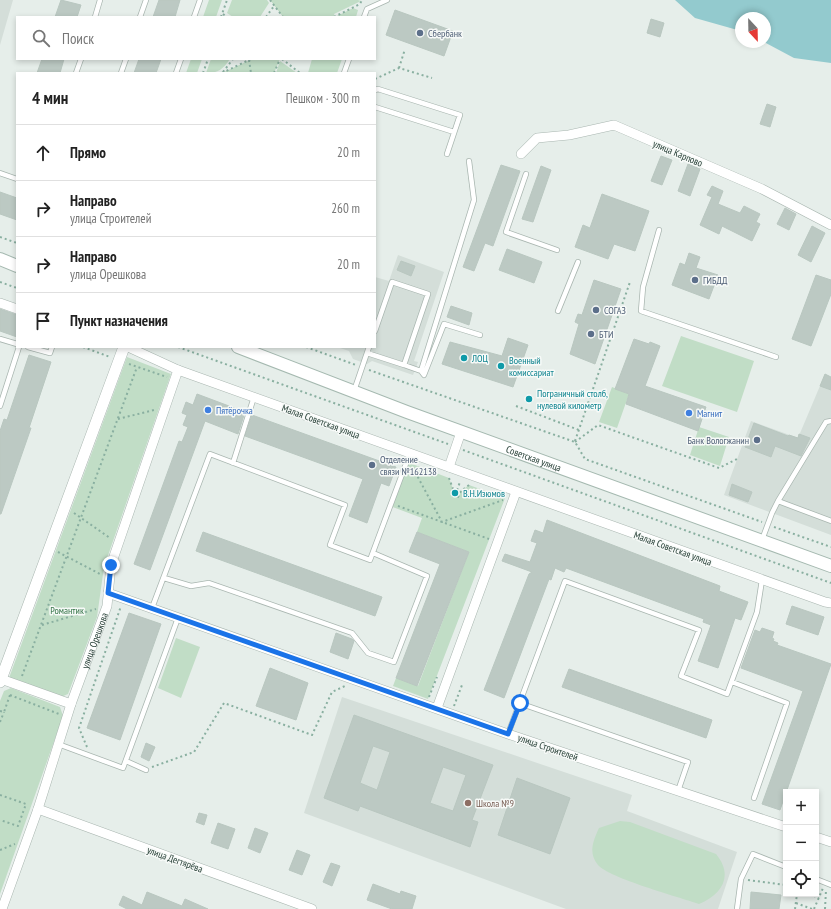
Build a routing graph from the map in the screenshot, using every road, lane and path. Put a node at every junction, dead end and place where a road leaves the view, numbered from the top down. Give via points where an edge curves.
1 (100, 0) edge
2 (146, 0) edge
3 (200, 0) edge
4 (227, 0) edge
5 (270, 0) edge
6 (362, 0) edge
7 (387, 0) edge
8 (274, 6) junction
9 (223, 14) joint
10 (94, 16) edge
11 (140, 16) edge
12 (194, 16) edge
13 (226, 16) edge
14 (267, 16) edge
15 (282, 16) edge
16 (336, 16) edge
17 (364, 16) edge
18 (405, 49) dead end
19 (81, 60) edge
20 (126, 60) edge
21 (180, 60) edge
22 (208, 60) edge
23 (232, 60) edge
24 (248, 60) edge
25 (250, 60) edge
26 (280, 60) edge
27 (282, 60) edge
28 (349, 60) edge
29 (399, 68) junction
30 (76, 72) edge
31 (121, 72) edge
32 (176, 72) edge
33 (203, 72) edge
34 (223, 72) edge
35 (224, 72) edge
36 (251, 72) edge
37 (274, 72) edge
38 (299, 72) edge
39 (344, 72) edge
40 (432, 78) dead end
41 (376, 79) edge
42 (376, 90) edge
43 (376, 107) edge
44 (454, 132) junction
45 (447, 154) dead end
46 (521, 154) dead end
47 (469, 161) dead end
48 (0, 173) edge
49 (526, 174) dead end
50 (16, 179) edge
51 (831, 225) edge
52 (659, 230) dead end
53 (0, 237) edge
54 (16, 243) edge
55 (557, 250) dead end
56 (0, 259) edge
57 (578, 262) dead end
58 (16, 266) edge
59 (0, 282) edge
60 (630, 282) dead end
61 (16, 288) edge
62 (0, 303) edge
63 (16, 309) edge
64 (558, 311) dead end
65 (376, 328) edge
66 (480, 335) dead end
67 (0, 338) edge
68 (16, 344) edge
69 (20, 348) edge
70 (32, 348) edge
71 (52, 348) edge
72 (86, 348) edge
73 (124, 348) edge
74 (130, 348) edge
75 (181, 348) edge
76 (241, 348) edge
77 (370, 348) edge
78 (367, 353) junction
79 (776, 357) dead end
80 (119, 360) junction
81 (404, 365) junction
82 (137, 367) junction
83 (178, 370) junction
84 (421, 371) junction
85 (175, 380) junction
86 (418, 389) dead end
87 (354, 391) junction
88 (254, 397) junction
89 (0, 406) edge
90 (516, 406) dead end
91 (165, 407) junction
92 (118, 419) junction
93 (831, 421) edge
94 (579, 430) junction
95 (461, 432) junction
96 (575, 442) junction
97 (456, 447) junction
98 (410, 453) junction
99 (737, 459) dead end
100 (233, 463) junction
101 (410, 464) dead end
102 (449, 467) junction
103 (449, 478) dead end
104 (460, 482) dead end
105 (469, 485) dead end
106 (453, 489) junction
107 (457, 490) junction
108 (461, 491) junction
109 (516, 492) junction
110 (778, 501) junction
111 (391, 503) junction
112 (502, 506) dead end
113 (65, 507) junction
114 (81, 518) junction
115 (831, 521) edge
116 (442, 522) junction
117 (764, 523) dead end
118 (771, 526) dead end
119 (492, 533) dead end
120 (762, 540) junction
121 (118, 543) junction
122 (831, 547) edge
123 (50, 548) junction
124 (373, 553) junction
125 (67, 556) junction
126 (831, 566) edge
127 (164, 578) junction
128 (110, 579) junction
129 (762, 580) junction
130 (831, 583) edge
131 (108, 593) junction
132 (124, 599) junction
133 (831, 603) edge
134 (107, 606) junction
135 (152, 608) junction
136 (178, 618) junction
137 (42, 625) junction
138 (437, 675) dead end
139 (0, 680) edge
140 (357, 681) junction
141 (732, 682) junction
142 (14, 684) junction
143 (10, 695) junction
144 (428, 699) dead end
145 (520, 703) junction
146 (71, 704) junction
147 (437, 708) junction
148 (0, 711) edge
149 (4, 712) junction
150 (66, 717) junction
151 (0, 722) edge
152 (508, 734) junction
153 (58, 744) junction
154 (92, 756) junction
155 (126, 761) junction
156 (146, 770) joint
157 (678, 791) junction
158 (0, 795) edge
159 (754, 798) dead end
160 (38, 809) junction
161 (0, 820) edge
162 (783, 826) edge
163 (819, 838) edge
164 (831, 842) edge
165 (783, 866) edge
166 (741, 879) junction
167 (819, 880) edge
168 (783, 885) edge
169 (831, 885) edge
170 (797, 897) edge
171 (819, 898) joint
172 (796, 903) junction
173 (801, 905) junction
174 (2, 909) edge
175 (312, 909) edge
176 (738, 909) edge
177 (795, 909) edge
178 (804, 909) edge
179 (813, 909) edge
180 (825, 909) edge

1 - 10 lane
2 - 11 lane
3 - 12 lane
4 - 9 path
5 - 8 path
6 - 16 path via 360,4
7 - 17 lane via 367,9
8 - 14 path
8 - 15 path
9 - 13 path
18 - 29 path
19 - 30 lane
20 - 31 lane
21 - 32 lane
22 - 33 path
23 - 34 path
24 - 35 path
25 - 36 path
26 - 37 path
27 - 38 path
28 - 39 lane
29 - 40 path
29 - 41 path
42 - 44 lane via 460,115
43 - 44 lane
44 - 45 lane
46 - 51 street, улица Карпово via 537,138 569,135 614,125 762,189
47 - 84 lane via 474,200
48 - 50 lane
49 - 55 lane via 506,232
52 - 79 lane via 643,287 641,311
53 - 54 path
56 - 58 main road
57 - 64 lane
59 - 61 path
60 - 94 path
62 - 63 street
65 - 81 lane via 392,282 428,294
66 - 84 lane via 444,324 424,375
67 - 68 lane
69 - 89 lane
70 - 71 lane via 50,353
72 - 80 path
73 - 80 street
74 - 83 street, Малая Советская улица
75 - 97 path
76 - 87 main road, Советская улица
77 - 78 lane
78 - 81 lane
78 - 87 lane
80 - 82 path
80 - 113 street
81 - 84 lane
82 - 85 path
82 - 92 path
83 - 85 street, улица Орешкова
83 - 88 street, Малая Советская улица
85 - 91 street, улица Орешкова
86 - 96 path
87 - 95 main road, Советская улица
88 - 98 street, Малая Советская улица
88 - 100 lane
90 - 94 path
91 - 92 path
91 - 121 street, улица Орешкова
92 - 114 path
93 - 110 lane via 826,422
94 - 96 path
95 - 97 street
95 - 120 main road, Советская улица
96 - 99 path via 598,425 719,468
96 - 117 path via 585,459
97 - 102 street
97 - 130 path
98 - 102 street, Малая Советская улица
98 - 111 lane
100 - 124 lane via 345,505 330,544 370,560
100 - 127 lane via 210,454
101 - 116 path
102 - 109 street, Малая Советская улица
103 - 106 path
104 - 107 path
105 - 108 path
106 - 107 path
106 - 108 path via 451,495 458,497
107 - 108 path
109 - 129 street, Малая Советская улица
109 - 147 street
110 - 115 lane
110 - 120 lane
111 - 116 path
111 - 124 lane
112 - 116 path via 504,499
113 - 114 path
113 - 123 street
114 - 121 path
114 - 125 path
116 - 119 path via 489,539
118 - 122 path
120 - 126 main road, Советская улица
121 - 128 street, улица Орешкова via 111,565
123 - 125 path
123 - 139 street
124 - 127 lane via 427,576 394,662 368,653 352,633 209,583 191,586
125 - 128 path
125 - 137 path
127 - 135 lane
128 - 131 street, улица Орешкова
129 - 133 street, Малая Советская улица
129 - 141 lane via 758,612
131 - 132 street, улица Строителей
131 - 134 street, улица Орешкова
132 - 135 street, улица Строителей
132 - 154 path via 79,728
134 - 137 path
134 - 146 street, улица Орешкова
135 - 136 street, улица Строителей
136 - 140 street, улица Строителей
136 - 155 lane
137 - 142 path via 23,677 17,675
138 - 144 path
139 - 142 street
140 - 147 street, улица Строителей
140 - 156 path via 332,692 312,735 224,703 194,752
141 - 145 lane via 727,694 681,676 699,630 565,581
141 - 159 lane via 787,704
142 - 143 path
142 - 146 street
143 - 149 path
143 - 150 path
145 - 152 lane
145 - 157 lane via 688,762
146 - 150 street, улица Орешкова
147 - 152 street, улица Строителей
148 - 149 path
149 - 151 path
150 - 153 street, улица Орешкова
152 - 157 street, улица Строителей
153 - 154 lane
153 - 160 street, улица Орешкова
154 - 155 lane via 123,768
155 - 156 lane
157 - 162 street, улица Строителей
158 - 161 path via 26,804 18,826
160 - 174 street, улица Орешкова
160 - 175 street, улица Дегтярёва
163 - 164 street
165 - 166 lane via 753,854
166 - 168 path
166 - 176 lane
167 - 169 lane
170 - 172 path
171 - 179 path
171 - 180 path via 824,887 826,888
172 - 173 path
172 - 177 path
173 - 178 path
173 - 179 path

